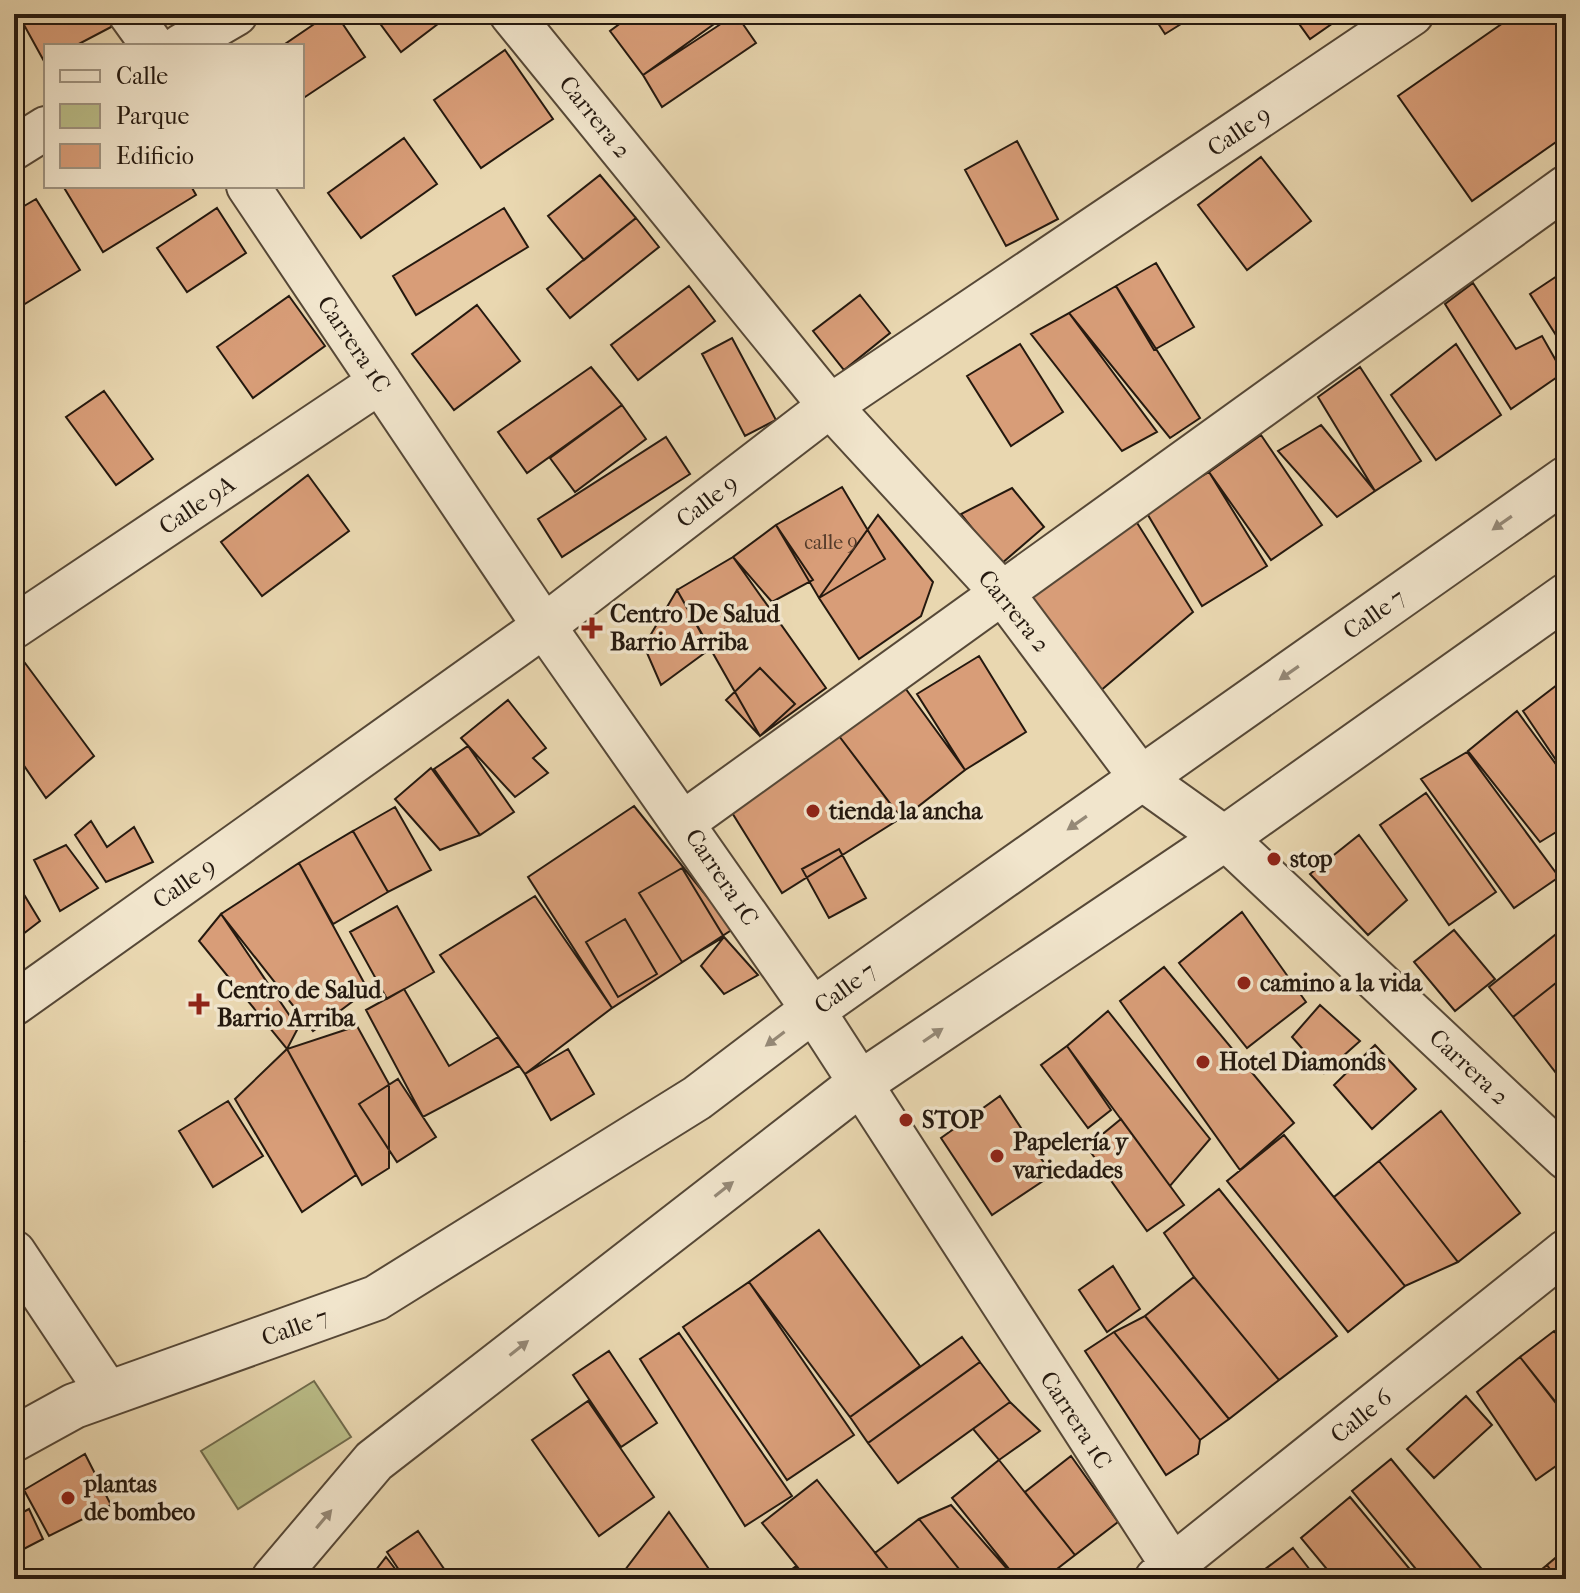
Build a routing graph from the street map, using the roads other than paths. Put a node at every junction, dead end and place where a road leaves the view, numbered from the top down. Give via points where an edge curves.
1 (130, 14) edge
2 (236, 14) edge
3 (511, 14) edge
4 (1412, 14) edge
5 (152, 44) edge
6 (184, 44) edge
7 (44, 129) edge
8 (14, 148) edge
9 (1566, 187) edge
10 (249, 188) edge
11 (380, 382) junction
12 (830, 406) junction
13 (1566, 479) edge
14 (1004, 595) junction
15 (1566, 596) edge
16 (544, 626) junction
17 (14, 627) edge
18 (1141, 778) junction
19 (684, 822) junction
20 (1225, 838) junction
21 (14, 1004) edge
22 (813, 1010) junction
23 (858, 1085) junction
24 (1566, 1158) edge
25 (1566, 1251) edge
26 (14, 1252) edge
27 (91, 1400) junction
28 (14, 1406) edge
29 (14, 1439) edge
30 (1170, 1575) edge
31 (274, 1579) edge

1 - 5 street
2 - 6 street
3 - 12 street, Carrera 2
4 - 12 street, Calle 9
7 - 8 street
9 - 14 street
10 - 11 street, Carrera 1C
11 - 16 street, Carrera 1C
11 - 17 street, Calle 9A
12 - 14 street, Carrera 2
12 - 16 street, Calle 9
13 -> 18 street, Calle 7
14 - 18 street, Carrera 2
14 - 19 street
15 - 20 street
16 - 19 street, Carrera 1C
16 - 21 street, Calle 9
18 - 20 street, Carrera 2
18 -> 22 street, Calle 7
19 - 22 street, Carrera 1C
23 -> 20 street
20 - 24 street, Carrera 2
22 - 23 street, Carrera 1C
22 -> 27 street, Calle 7 via 697,1098 376,1298
23 - 30 street, Carrera 1C
31 -> 23 street via 374,1461
25 - 30 street, Calle 6
26 - 27 street
27 - 28 street
27 - 29 street

